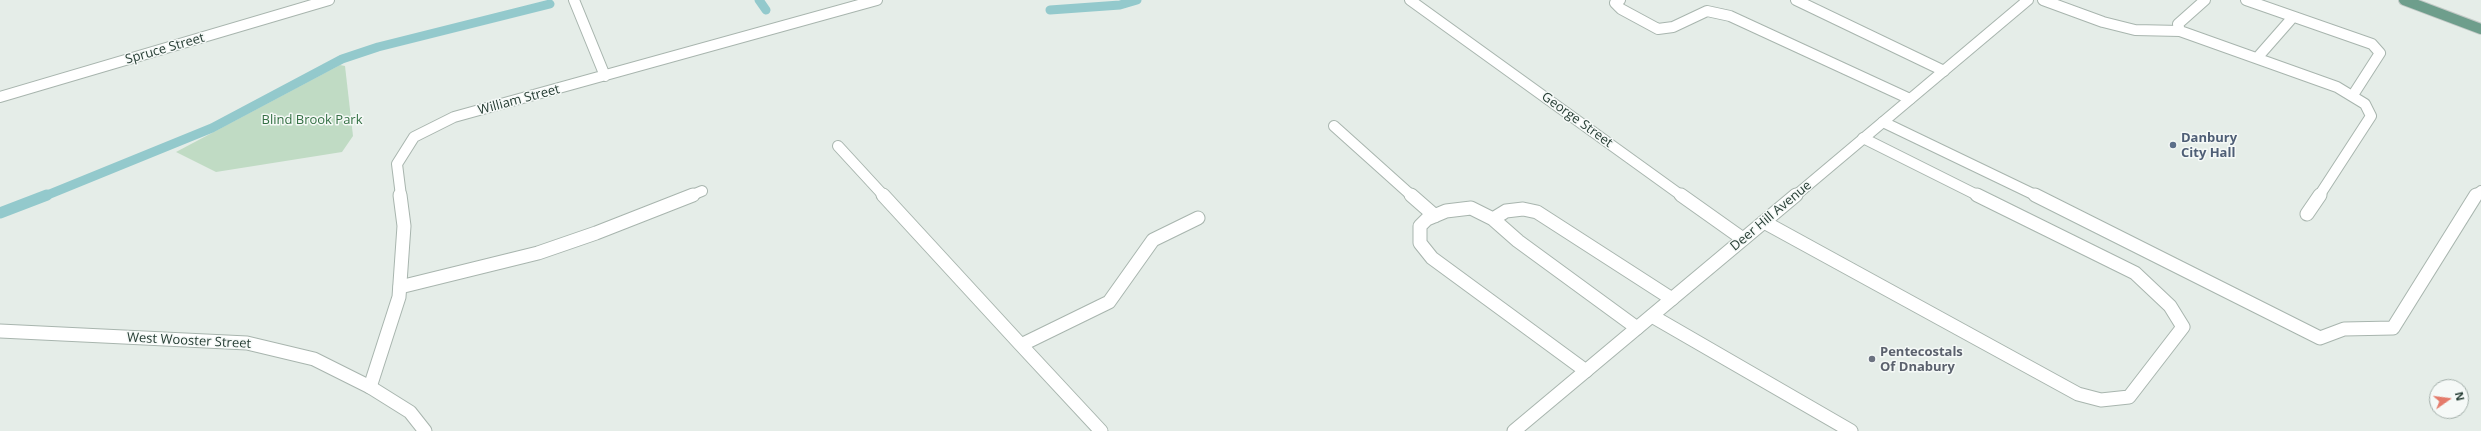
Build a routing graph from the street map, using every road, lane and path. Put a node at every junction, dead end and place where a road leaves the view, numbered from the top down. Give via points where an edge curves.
1 (329, 0) edge
2 (574, 0) edge
3 (877, 0) edge
4 (1410, 0) edge
5 (1620, 0) edge
6 (1796, 0) edge
7 (2028, 0) edge
8 (2043, 0) edge
9 (2205, 0) edge
10 (2246, 0) edge
11 (2404, 0) edge
12 (2293, 17) junction
13 (2481, 29) edge
14 (2180, 31) junction
15 (2257, 58) junction
16 (1944, 71) junction
17 (605, 76) junction
18 (2353, 95) junction
19 (0, 97) edge
20 (1910, 99) junction
21 (1883, 122) junction
22 (1334, 126) dead end
23 (1863, 138) junction
24 (838, 146) dead end
25 (702, 191) dead end
26 (2481, 191) edge
27 (2307, 214) dead end
28 (1435, 216) junction
29 (1198, 218) dead end
30 (1493, 219) junction
31 (1764, 222) junction
32 (1743, 239) junction
33 (400, 287) junction
34 (1672, 299) junction
35 (1652, 316) junction
36 (1637, 328) junction
37 (0, 331) edge
38 (1021, 345) junction
39 (1586, 371) junction
40 (370, 387) junction
41 (424, 431) edge
42 (1101, 431) edge
43 (1514, 431) edge
44 (1851, 431) edge

1 - 19 street, Spruce Street
2 - 17 street
3 - 17 street, William Street
4 - 32 street, George Street
5 - 20 street via 1615,2 1621,9 1658,29 1673,27 1707,11 1730,16
6 - 16 street
7 - 16 street, Deer Hill Avenue
8 - 14 street via 2103,22 2135,30
9 - 14 street via 2178,24
10 - 12 street
11 - 13 main road
12 - 15 street
12 - 18 street via 2372,44 2380,53
14 - 15 street
15 - 18 street
16 - 20 street, Deer Hill Avenue
17 - 33 street, William Street via 454,117 414,137 397,164 404,226
18 - 27 street via 2365,104 2370,116
20 - 21 street, Deer Hill Avenue
21 - 23 street, Deer Hill Avenue
21 - 26 street via 2017,185 2320,338 2344,329 2393,328 2477,193
22 - 28 street
23 - 31 street, Deer Hill Avenue
23 - 31 street via 2135,273 2170,306 2183,327 2129,397 2101,400 2078,394
24 - 38 street
25 - 33 street via 538,253
28 - 30 street via 1446,211 1471,208
28 - 39 street via 1420,226 1420,244 1432,258
29 - 38 street via 1153,240 1110,302
30 - 34 street via 1506,211 1538,212
30 - 36 street via 1518,241
31 - 32 street, Deer Hill Avenue
32 - 34 street, Deer Hill Avenue
33 - 40 street, William Street
34 - 35 street, Deer Hill Avenue
35 - 36 street, Deer Hill Avenue
35 - 44 street
36 - 39 street, Deer Hill Avenue
37 - 40 street, West Wooster Street via 247,343 314,359
38 - 42 street
39 - 43 street, Deer Hill Avenue
40 - 41 street, West Wooster Street via 410,412

